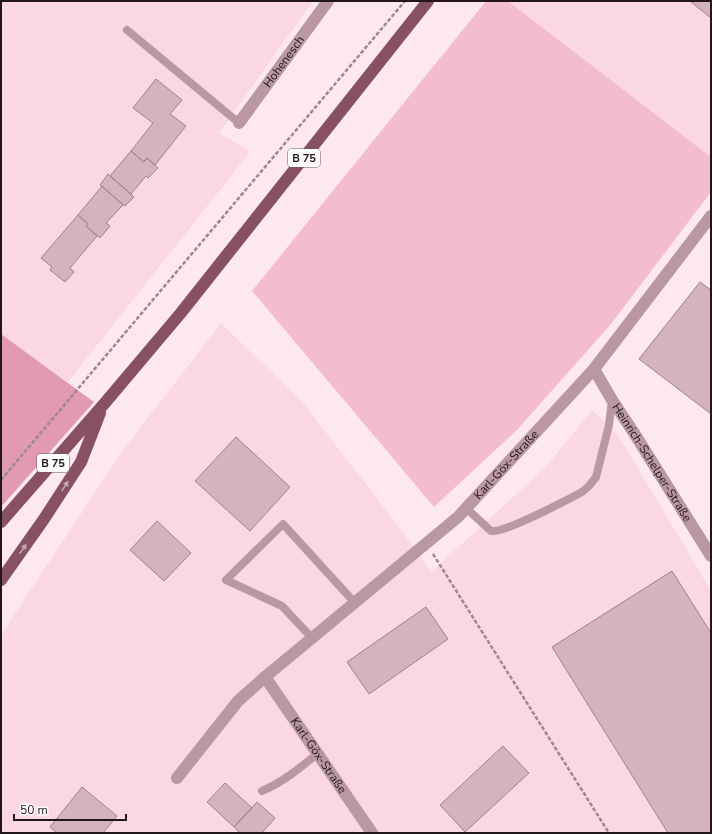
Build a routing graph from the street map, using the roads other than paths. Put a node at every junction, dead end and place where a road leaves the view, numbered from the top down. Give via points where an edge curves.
1 (328, 1) edge
2 (428, 1) edge
3 (127, 30) dead end
4 (239, 123) joint
5 (711, 216) edge
6 (594, 369) junction
7 (612, 400) junction
8 (104, 404) junction
9 (466, 508) junction
10 (1, 522) edge
11 (711, 556) edge
12 (1, 580) edge
13 (355, 603) junction
14 (312, 638) junction
15 (265, 677) junction
16 (317, 754) junction
17 (177, 778) dead end
18 (262, 791) dead end
19 (372, 833) edge

1 - 4 street, Hohenesch
2 - 8 main road, B 75 via 180,314
3 - 4 lane
5 - 6 street, Karl-Göx-Straße
6 - 7 street, Heinrich-Schelper-Straße
6 - 9 street, Karl-Göx-Straße
7 - 9 lane via 609,425 596,477 582,492 494,532
7 - 11 street, Heinrich-Schelper-Straße
8 - 10 main road, B 75
12 -> 8 main road via 81,462
9 - 13 street, Karl-Göx-Straße
13 - 14 street, Karl-Göx-Straße
13 - 14 lane via 283,524 226,580 282,606
14 - 15 street, Karl-Göx-Straße
15 - 16 street, Karl-Göx-Straße
15 - 17 street, Karl-Göx-Straße via 238,701
16 - 18 lane via 274,786
16 - 19 street, Karl-Göx-Straße

